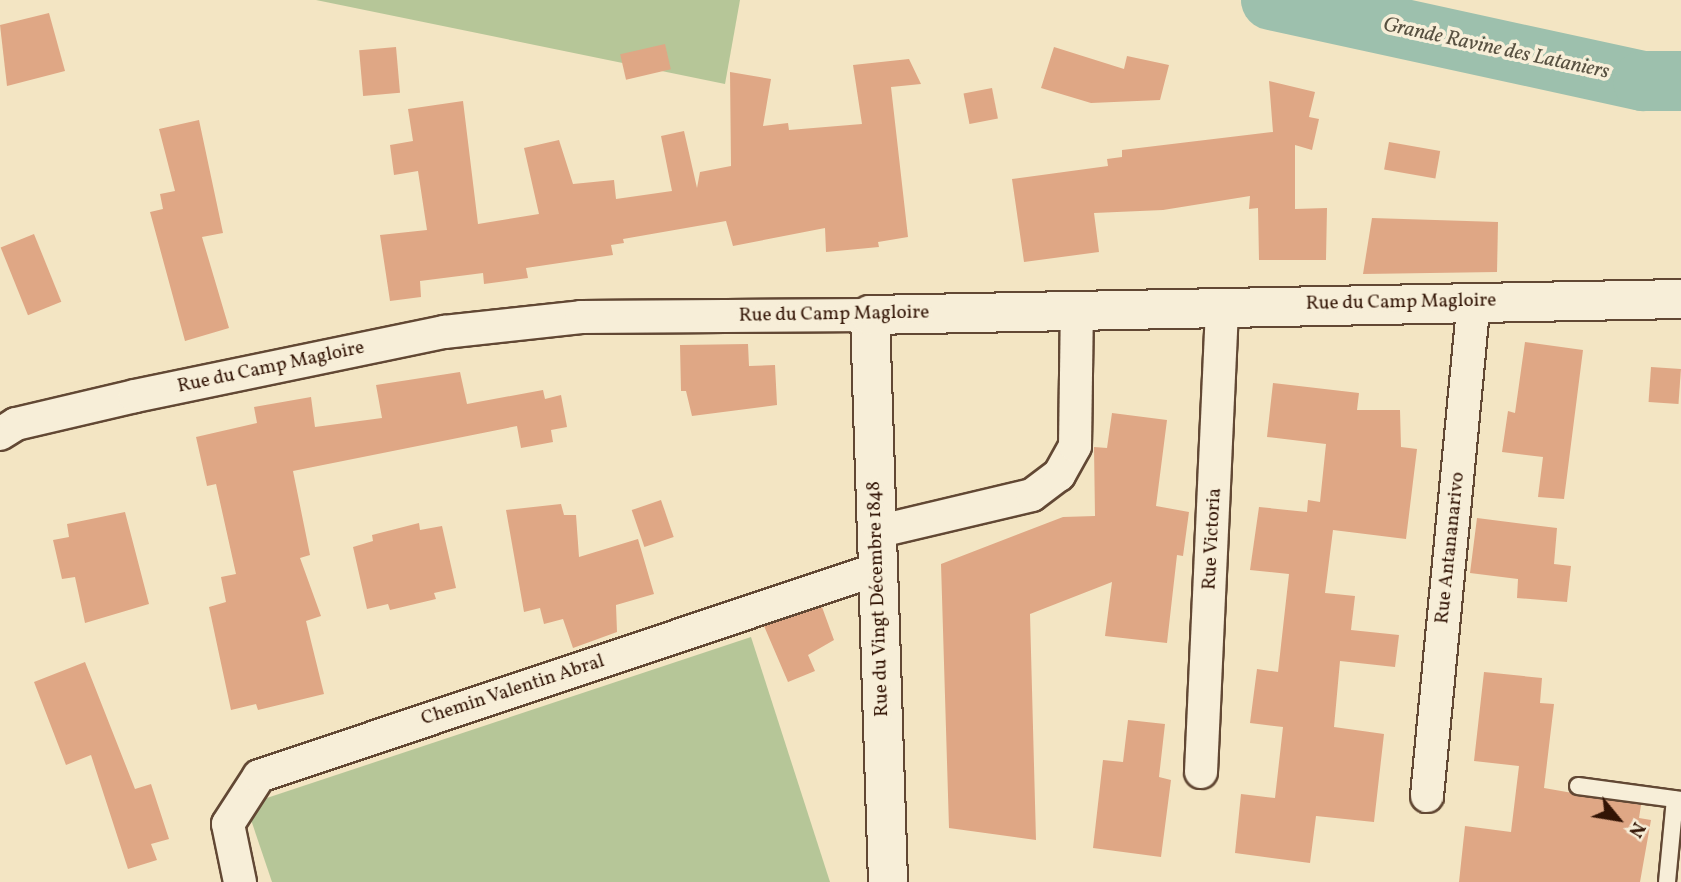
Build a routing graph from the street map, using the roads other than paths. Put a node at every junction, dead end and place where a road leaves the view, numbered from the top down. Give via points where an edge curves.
1 (1681, 299) edge
2 (1474, 300) junction
3 (1222, 306) junction
4 (1077, 310) junction
5 (870, 315) junction
6 (0, 434) edge
7 (876, 532) junction
8 (878, 569) junction
9 (1201, 772) dead end
10 (1578, 786) dead end
11 (1427, 796) dead end
12 (1678, 799) edge
13 (240, 882) edge
14 (888, 882) edge
15 (1667, 882) edge

1 - 2 street, Rue du Camp Magloire
2 - 3 street, Rue du Camp Magloire
2 - 11 street, Rue Antananarivo
3 - 4 street, Rue du Camp Magloire
3 - 9 street, Rue Victoria
4 - 5 street, Rue du Camp Magloire
4 - 7 street via 1075,446 1059,475 1032,495
5 - 6 street, Rue du Camp Magloire via 580,317 444,332 122,399 16,424
5 - 7 street, Rue du Vingt Décembre 1848
7 - 8 street, Rue du Vingt Décembre 1848
8 - 13 street, Chemin Valentin Abral via 260,776 228,824
8 - 14 street, Rue du Vingt Décembre 1848
10 - 12 lane
12 - 15 lane

